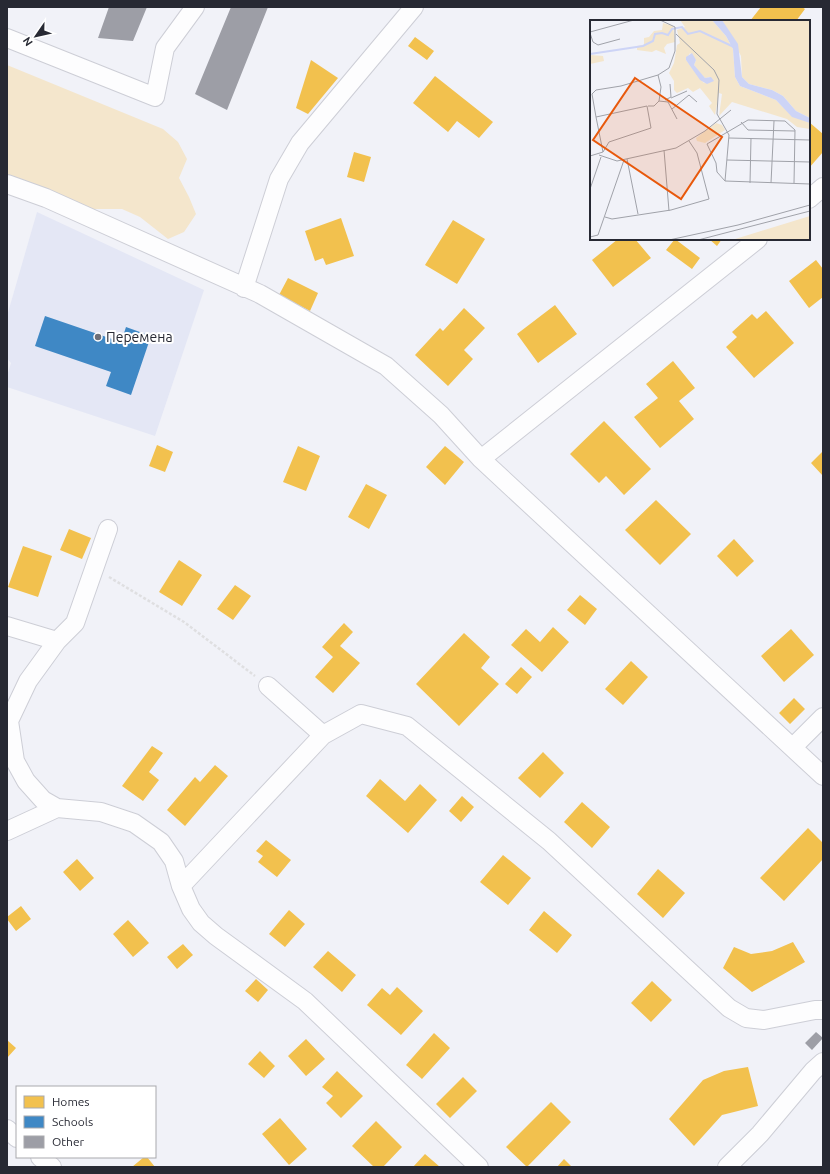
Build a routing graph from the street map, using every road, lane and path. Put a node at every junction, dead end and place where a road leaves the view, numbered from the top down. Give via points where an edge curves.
1 (195, 7) edge
2 (414, 7) edge
3 (7, 38) edge
4 (7, 184) edge
5 (823, 187) edge
6 (810, 197) edge
7 (757, 240) edge
8 (244, 288) junction
9 (481, 459) junction
10 (108, 529) dead end
11 (95, 569) junction
12 (7, 626) edge
13 (57, 641) junction
14 (268, 686) joint
15 (823, 717) edge
16 (322, 735) junction
17 (793, 748) junction
18 (11, 758) edge
19 (822, 772) edge
20 (57, 808) junction
21 (7, 831) edge
22 (181, 886) junction
23 (823, 1010) edge
24 (823, 1062) edge
25 (7, 1130) edge
26 (16, 1137) edge
27 (41, 1158) edge
28 (52, 1167) edge
29 (479, 1167) edge
30 (727, 1167) edge

1 - 3 street via 165,48 155,97
2 - 8 street via 300,143 279,179
4 - 8 street via 46,198
5 - 6 street
7 - 9 street
8 - 9 street via 260,294 386,366 441,415
9 - 17 street
10 - 11 street
11 - 13 street via 75,623
11 - 14 path via 184,622
12 - 13 street
13 - 18 street via 28,681 9,721
14 - 16 street
15 - 17 street
16 - 22 street
16 - 23 street via 361,714 407,726 549,841 729,1008 746,1018 764,1020
17 - 19 street
18 - 20 street via 26,781 43,800
20 - 21 street
20 - 22 street via 101,812 134,823 161,842 174,861
22 - 29 street via 191,909 201,923 305,1001
24 - 30 street via 760,1134
25 - 26 street
27 - 28 street

